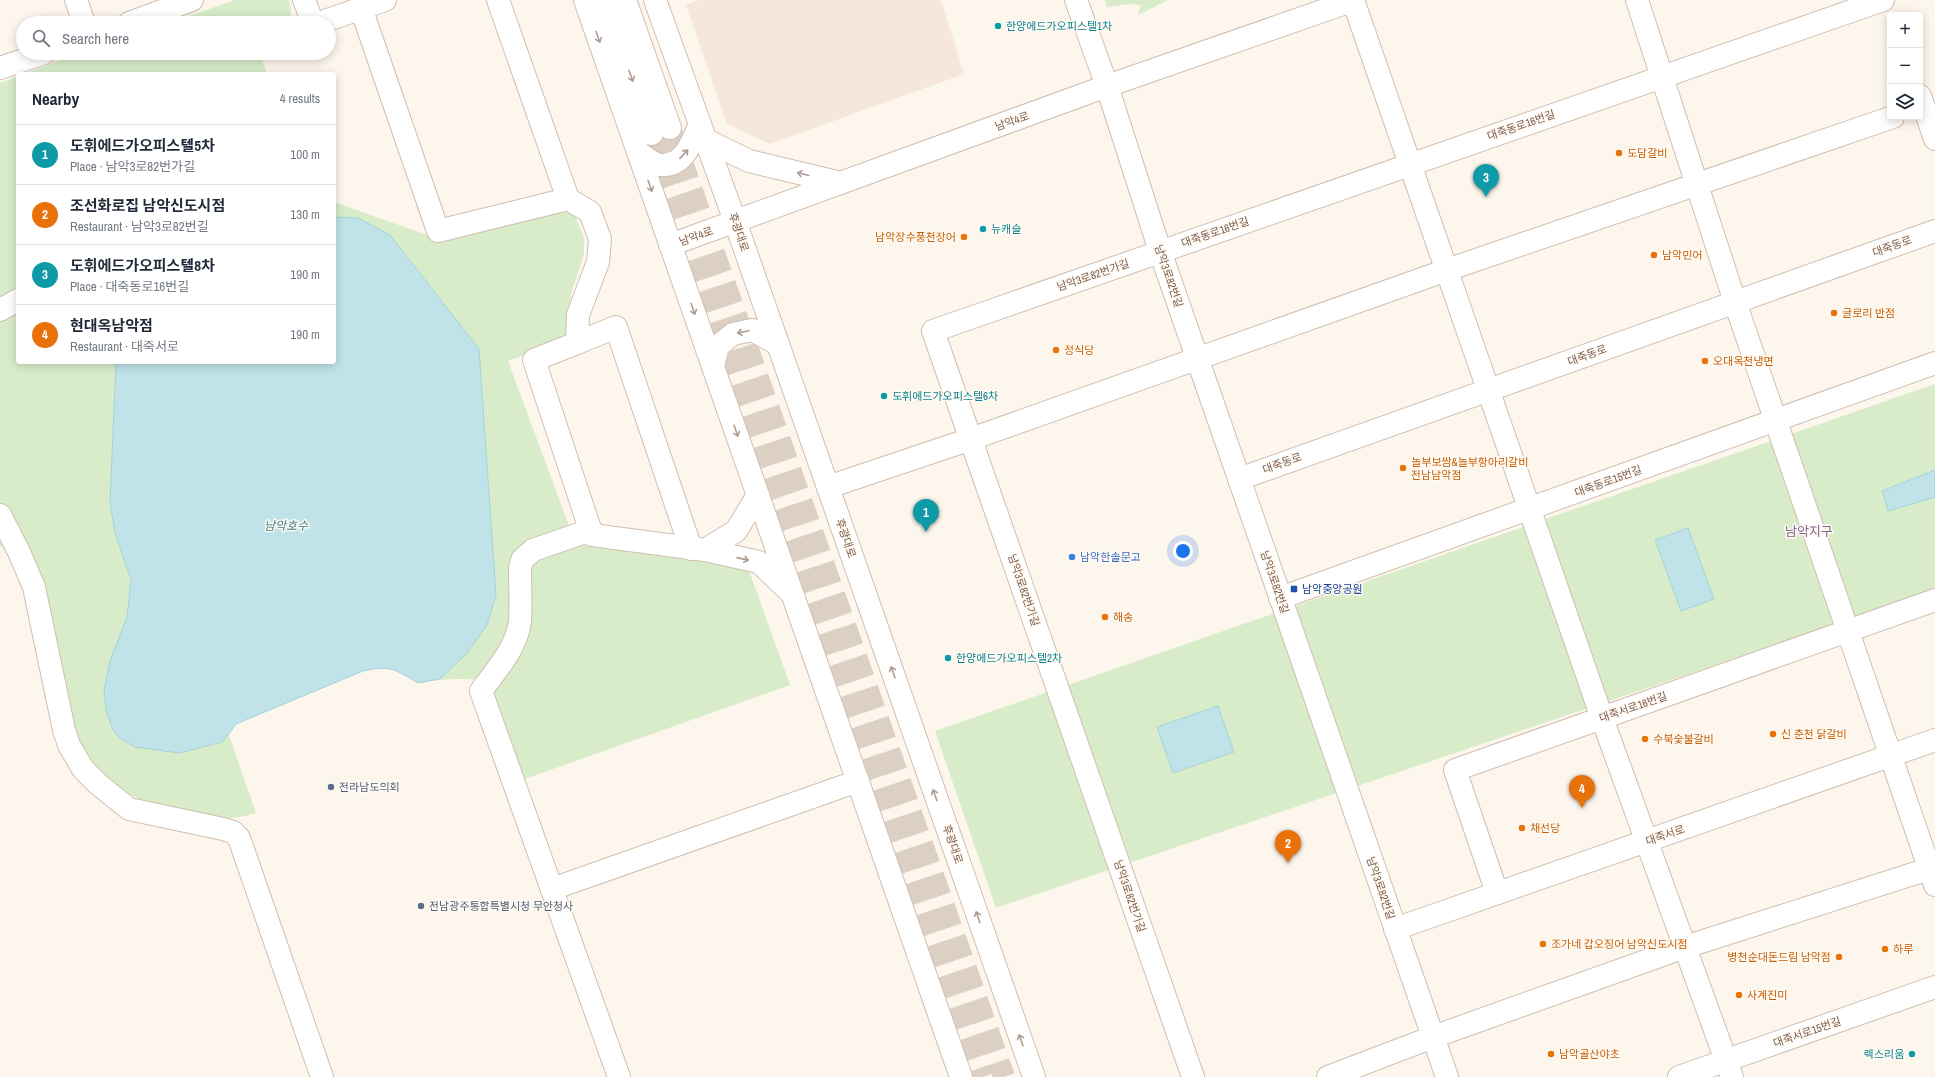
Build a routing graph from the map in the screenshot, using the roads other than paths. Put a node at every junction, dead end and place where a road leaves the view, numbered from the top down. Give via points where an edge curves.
1 (76, 0) edge
2 (192, 0) edge
3 (304, 0) edge
4 (385, 0) edge
5 (498, 0) edge
6 (585, 0) edge
7 (604, 0) edge
8 (625, 0) edge
9 (655, 0) edge
10 (1076, 0) edge
11 (1354, 0) edge
12 (1637, 0) edge
13 (1885, 0) edge
14 (361, 8) junction
15 (1890, 12) edge
16 (82, 16) edge
17 (148, 16) edge
18 (310, 16) edge
19 (336, 17) edge
20 (23, 60) edge
21 (0, 68) edge
22 (1662, 77) junction
23 (1107, 86) junction
24 (1925, 103) edge
25 (1887, 119) edge
26 (703, 132) junction
27 (1935, 139) edge
28 (638, 152) junction
29 (1410, 164) junction
30 (840, 183) junction
31 (1697, 183) junction
32 (568, 199) junction
33 (735, 222) junction
34 (1935, 231) edge
35 (670, 245) junction
36 (1160, 251) junction
37 (1447, 270) junction
38 (16, 301) edge
39 (1735, 302) junction
40 (0, 310) edge
41 (577, 343) junction
42 (778, 344) junction
43 (1197, 358) junction
44 (1935, 363) edge
45 (713, 366) junction
46 (1489, 390) junction
47 (1775, 421) junction
48 (971, 439) junction
49 (1239, 479) junction
50 (828, 487) junction
51 (758, 496) junction
52 (1530, 508) junction
53 (0, 515) edge
54 (591, 530) junction
55 (698, 550) junction
56 (794, 596) junction
57 (1280, 598) junction
58 (1935, 600) edge
59 (1847, 631) junction
60 (1602, 718) junction
61 (1935, 740) edge
62 (1890, 755) junction
63 (858, 781) junction
64 (1647, 842) junction
65 (1933, 874) edge
66 (552, 889) junction
67 (1497, 893) junction
68 (1395, 929) junction
69 (1685, 947) junction
70 (1935, 987) edge
71 (1432, 1037) junction
72 (1729, 1069) edge
73 (322, 1077) edge
74 (619, 1077) edge
75 (961, 1077) edge
76 (1034, 1077) edge
77 (1193, 1077) edge
78 (1328, 1077) edge
79 (1447, 1077) edge
80 (1679, 1077) edge

1 - 16 street
2 - 17 street
3 - 18 street
4 - 14 street
5 - 32 street
6 -> 28 street
7 -> 8 street via 661,131
9 - 26 street, 후광대로
10 - 23 street, 남악3로82번길
11 - 23 street, 남악4로
11 - 29 street
12 - 22 street
13 - 15 street, 대죽동로16번길
13 - 22 street, 대죽동로16번길
14 - 19 street
14 - 32 street via 438,231
20 - 21 street
22 - 29 street, 대죽동로16번길
22 - 31 street
23 - 30 street, 남악4로
23 - 36 street, 남악3로82번길
24 - 27 street
25 - 31 street
28 -> 26 street via 658,165 674,164
30 -> 26 street via 749,161
26 - 33 street, 후광대로
28 -> 35 street
29 - 36 street, 대죽동로16번길
29 - 37 street
30 - 33 street, 남악4로
31 - 37 street
31 - 39 street
32 - 41 street via 590,212 600,238 598,262 578,315
33 - 35 street, 남악4로
33 - 42 street, 후광대로
34 - 39 street, 대죽동로
35 -> 45 street
36 - 43 street, 남악3로82번길
36 - 48 street, 남악3로82번가길 via 933,330
37 - 43 street
37 - 46 street
38 - 40 street
39 - 46 street, 대죽동로
39 - 47 street
41 - 54 street via 534,360
41 - 55 street via 616,327
42 -> 45 street via 752,330 733,334 718,346
42 - 50 street, 후광대로
43 - 48 street
43 - 49 street, 남악3로82번길
44 - 47 street, 대죽동로15번길
45 -> 51 street
46 - 49 street, 대죽동로
46 - 52 street
47 - 52 street, 대죽동로15번길
47 - 59 street
48 - 50 street
48 - 77 street, 남악3로82번가길
49 - 57 street, 남악3로82번길
76 -> 50 street, 후광대로
51 - 55 street via 736,531
51 - 56 street
52 - 57 street, 대죽동로15번길
52 - 60 street
53 - 73 street via 31,577 69,745 83,769 130,809 233,832 239,838
54 - 55 street via 592,535
54 - 66 street via 533,550 522,560 520,623 516,636 509,652 481,691
55 -> 56 street via 759,562
56 - 63 street
57 - 68 street, 남악3로82번길
58 - 59 street, 대죽서로16번길
59 - 60 street, 대죽서로16번길
59 - 62 street
60 - 64 street
60 - 67 street, 대죽서로16번길 via 1455,770
61 - 62 street, 대죽서로
62 - 64 street, 대죽서로
62 - 65 street
63 - 66 street
63 - 75 street
64 - 67 street, 대죽서로
64 - 69 street
65 - 69 street
66 - 74 street
67 - 68 street, 대죽서로
68 - 71 street, 남악3로82번길
69 - 71 street
69 - 72 street
70 - 72 street, 대죽서로15번길
71 - 78 street
71 - 79 street, 남악3로82번길
72 - 80 street, 대죽서로15번길

